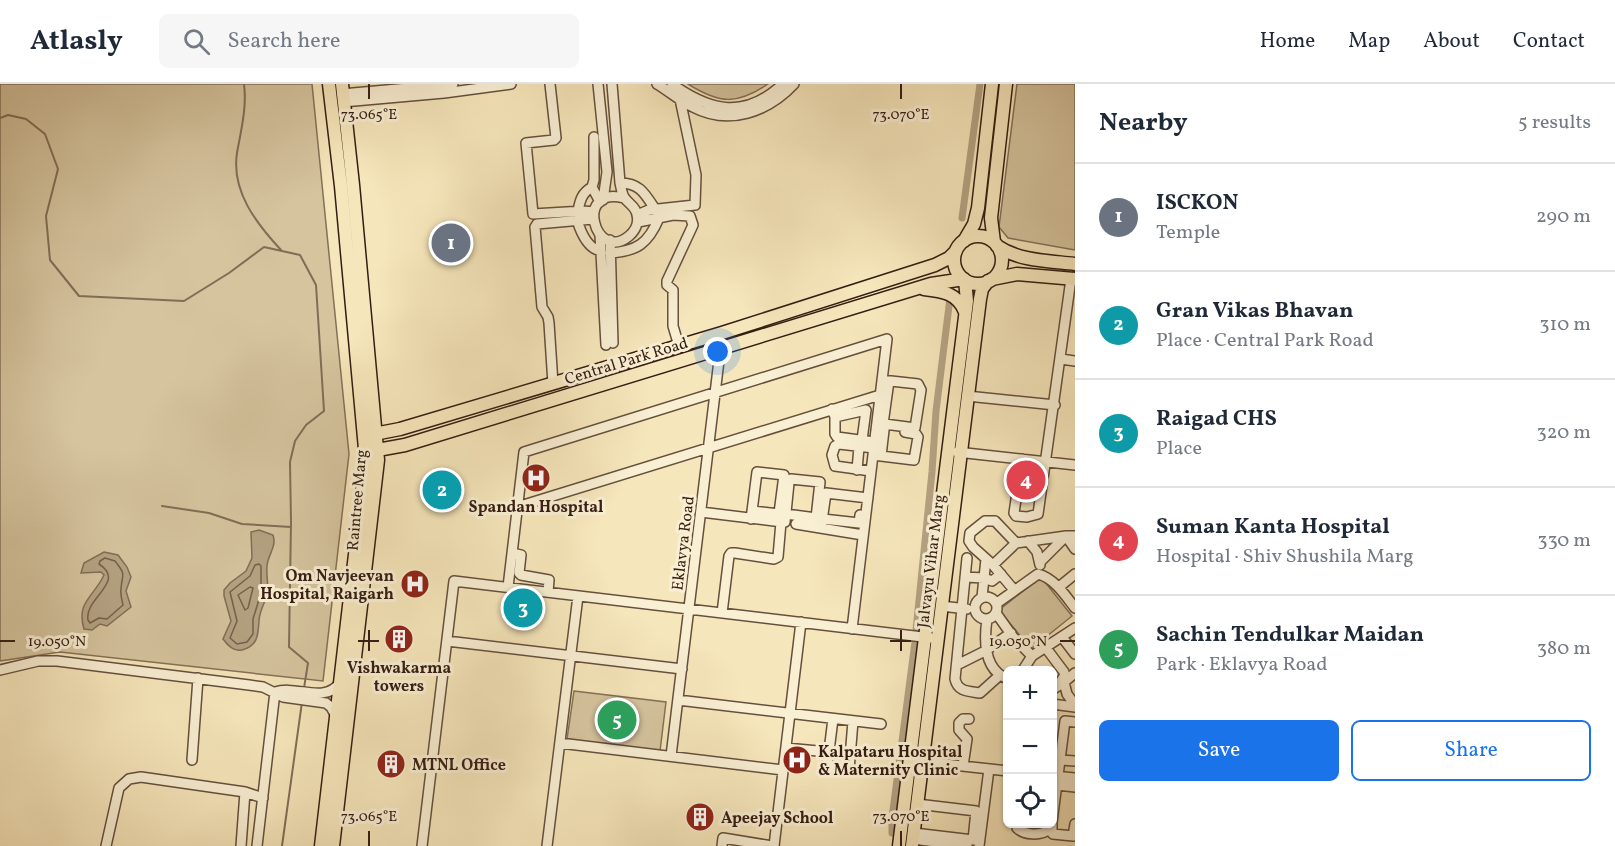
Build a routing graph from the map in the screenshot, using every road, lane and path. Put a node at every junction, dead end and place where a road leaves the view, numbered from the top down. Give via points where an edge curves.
1 (329, 84) edge
2 (453, 84) edge
3 (511, 84) edge
4 (550, 84) edge
5 (598, 84) edge
6 (612, 84) edge
7 (657, 84) edge
8 (672, 84) edge
9 (783, 84) edge
10 (794, 84) edge
11 (992, 84) edge
12 (1006, 84) edge
13 (342, 94) edge
14 (680, 99) junction
15 (594, 137) dead end
16 (620, 183) junction
17 (592, 187) junction
18 (624, 198) junction
19 (602, 201) junction
20 (657, 214) junction
21 (577, 216) junction
22 (593, 216) junction
23 (638, 218) junction
24 (600, 235) junction
25 (610, 240) junction
26 (964, 241) junction
27 (995, 244) junction
28 (605, 252) junction
29 (955, 252) junction
30 (1075, 264) edge
31 (1073, 279) edge
32 (965, 280) junction
33 (990, 280) junction
34 (912, 289) junction
35 (965, 314) junction
36 (1070, 320) edge
37 (722, 333) junction
38 (609, 344) dead end
39 (679, 345) junction
40 (721, 348) junction
41 (1061, 359) junction
42 (1075, 361) edge
43 (886, 380) junction
44 (552, 384) junction
45 (715, 392) junction
46 (880, 395) junction
47 (968, 396) junction
48 (1055, 405) junction
49 (834, 413) junction
50 (880, 426) junction
51 (371, 435) junction
52 (861, 443) junction
53 (708, 447) junction
54 (876, 450) junction
55 (372, 451) junction
56 (954, 452) junction
57 (1022, 459) junction
58 (1046, 461) junction
59 (1075, 465) edge
60 (857, 470) junction
61 (871, 471) junction
62 (865, 498) junction
63 (517, 507) junction
64 (701, 512) junction
65 (752, 515) junction
66 (785, 520) junction
67 (819, 523) junction
68 (863, 535) junction
69 (1070, 536) edge
70 (1028, 542) junction
71 (1017, 543) junction
72 (1075, 549) edge
73 (512, 553) junction
74 (967, 558) dead end
75 (989, 562) junction
76 (1040, 562) junction
77 (1001, 574) junction
78 (1075, 574) edge
79 (1042, 575) junction
80 (965, 577) junction
81 (984, 578) junction
82 (507, 587) junction
83 (1059, 587) junction
84 (1014, 590) junction
85 (548, 592) junction
86 (578, 596) junction
87 (982, 597) junction
88 (1072, 597) edge
89 (997, 603) junction
90 (941, 604) junction
91 (963, 607) junction
92 (975, 608) junction
93 (1075, 608) edge
94 (689, 609) junction
95 (722, 613) junction
96 (996, 613) junction
97 (987, 619) junction
98 (801, 622) junction
99 (852, 628) junction
100 (1075, 628) edge
101 (1011, 633) junction
102 (923, 637) junction
103 (1062, 638) junction
104 (447, 641) junction
105 (1046, 648) junction
106 (985, 651) junction
107 (1075, 654) edge
108 (570, 656) junction
109 (1032, 656) junction
110 (957, 665) junction
111 (1026, 666) edge
112 (682, 669) junction
113 (3, 670) edge
114 (1075, 673) edge
115 (1003, 676) edge
116 (198, 678) junction
117 (1003, 678) edge
118 (340, 683) junction
119 (1057, 687) edge
120 (275, 692) junction
121 (311, 696) junction
122 (678, 700) junction
123 (1057, 704) edge
124 (1075, 706) edge
125 (790, 714) junction
126 (336, 717) junction
127 (832, 718) junction
128 (969, 719) dead end
129 (853, 721) junction
130 (1075, 722) edge
131 (881, 724) dead end
132 (560, 743) junction
133 (786, 748) junction
134 (818, 751) dead end
135 (671, 756) junction
136 (192, 760) dead end
137 (1060, 760) junction
138 (916, 761) junction
139 (1075, 761) edge
140 (963, 766) junction
141 (989, 769) junction
142 (783, 770) junction
143 (1003, 770) edge
144 (1056, 774) edge
145 (1075, 778) edge
146 (1057, 779) edge
147 (1057, 780) edge
148 (1075, 787) edge
149 (245, 792) junction
150 (263, 798) junction
151 (917, 804) junction
152 (1075, 825) edge
153 (1017, 828) edge
154 (1049, 828) edge
155 (1052, 828) edge
156 (913, 839) edge
157 (762, 845) edge
158 (106, 846) edge
159 (241, 846) edge
160 (257, 846) edge
161 (321, 846) edge
162 (333, 846) edge
163 (422, 846) edge
164 (547, 846) edge
165 (722, 846) edge
166 (773, 846) edge
167 (899, 846) edge
168 (967, 846) edge
169 (979, 846) edge

1 - 51 main road, Raintree Marg
2 - 13 street
3 - 13 street via 430,95
4 - 21 street via 556,138 526,143 533,214
5 - 19 street via 607,172
6 - 16 street
7 - 14 street
8 - 9 street via 700,102 732,108 755,103
10 - 14 street via 768,105 742,116 705,112
11 - 26 main road via 978,208
12 - 27 main road via 991,218
13 - 51 main road, Raintree Marg
14 - 20 street via 696,175 695,205
15 - 17 street
16 - 18 street
16 - 20 street via 637,186
17 - 19 street
17 - 21 street via 583,195
18 - 19 street
18 - 23 street via 635,208
19 - 22 street
20 - 23 street
20 - 28 street via 645,243 624,252
20 - 39 street via 690,216 693,220 667,281 673,290 673,326
21 - 22 street
21 - 28 street via 588,243
21 - 44 street via 537,224 535,228 542,308 549,323
22 - 24 street
23 - 25 street via 635,229 625,239
24 - 25 street
24 - 28 street
25 - 28 street
26 - 27 main road via 977,236
26 - 29 main road
27 - 30 main road via 1019,257
27 - 33 main road via 1001,264
28 - 38 street
29 - 32 main road via 958,274
29 - 37 main road, Central Park Road via 935,265
31 - 33 main road via 1017,274
31 - 36 street
32 - 33 main road via 979,284
32 - 34 main road, Central Park Road
32 - 35 main road, Jalvayu Vihar Marg
33 - 47 main road, Jalvayu Vihar Marg via 980,299
34 - 35 main road via 948,293 959,301
34 - 40 main road, Central Park Road
35 - 56 main road, Jalvayu Vihar Marg
36 - 41 street
37 - 39 main road, Central Park Road
37 - 40 street, Eklavya Road
39 - 44 main road, Central Park Road
40 - 45 street, Eklavya Road
40 - 55 main road, Central Park Road via 405,445
41 - 42 street
41 - 48 street
43 - 45 street via 887,339
43 - 46 street
43 - 50 street
43 - 50 street via 918,384 920,399 915,428
44 - 51 main road, Central Park Road
45 - 53 street, Eklavya Road
45 - 63 street via 524,452
46 - 49 street
46 - 50 street
47 - 48 street
47 - 56 main road, Jalvayu Vihar Marg
48 - 58 street
49 - 52 street via 835,434
49 - 52 street via 866,410
49 - 53 street
50 - 54 street
50 - 54 street
50 - 54 street via 916,434 914,460
51 - 55 main road, Raintree Marg
52 - 54 street
52 - 60 street
52 - 60 street via 838,444 832,455 835,466
53 - 63 street
53 - 64 street, Eklavya Road
54 - 61 street
55 - 118 main road, Raintree Marg via 365,477
55 - 162 main road, Raintree Marg via 377,478
56 - 57 street
56 - 90 main road, Jalvayu Vihar Marg
56 - 102 main road, Jalvayu Vihar Marg
57 - 58 street
57 - 58 street via 1014,511 1017,516 1027,517 1038,514
58 - 59 street
60 - 61 street
61 - 62 street
62 - 67 street via 859,523
62 - 67 street via 826,493
62 - 68 street
63 - 73 street
64 - 65 street
64 - 94 street, Eklavya Road
65 - 66 street
65 - 66 street via 757,472 784,475
66 - 67 street
66 - 67 street
66 - 67 street via 789,483 797,478 820,482
66 - 95 street via 778,557 731,553
67 - 68 street
68 - 99 street
69 - 70 street
69 - 72 street
69 - 76 street
70 - 71 street
70 - 76 street
71 - 75 street
71 - 75 street via 995,520 985,521 970,533 969,541
73 - 82 street
73 - 85 street via 521,555 521,575 549,580
74 - 80 street
75 - 77 street
75 - 81 street
76 - 79 street
77 - 81 street via 992,581
77 - 84 street
78 - 83 street
79 - 83 street
79 - 84 street
80 - 81 street
80 - 91 street
81 - 87 street
82 - 85 street
82 - 104 street via 454,581
83 - 88 street
84 - 89 street
85 - 86 street
86 - 94 street
86 - 108 street
87 - 89 street
87 - 92 street
88 - 93 street
89 - 96 street
90 - 91 street
90 - 102 main road, Jalvayu Vihar Marg
91 - 92 street
91 - 110 street
92 - 97 street
94 - 95 street
94 - 112 street, Eklavya Road
95 - 98 street
96 - 97 street
96 - 101 street
97 - 106 street
98 - 99 street
98 - 125 street
99 - 102 street
100 - 103 street
101 - 106 street
101 - 109 street
102 - 138 main road, Jalvayu Vihar Marg
103 - 105 street
103 - 107 street
104 - 108 street
104 - 163 street
105 - 109 street
105 - 119 street via 1064,675
106 - 110 street
106 - 115 street
108 - 112 street
108 - 132 street
109 - 111 street
110 - 117 street via 956,686 962,690 980,693
112 - 122 street, Eklavya Road
113 - 116 street via 38,661 57,661
114 - 124 street via 1064,682 1064,688
116 - 120 street
116 - 136 street
118 - 121 street via 327,693
118 - 126 main road, Raintree Marg
120 - 121 street via 284,689
120 - 150 street
121 - 126 street via 329,705
122 - 125 street
122 - 135 street, Eklavya Road
123 - 124 street
125 - 127 street
125 - 133 street
126 - 161 main road, Raintree Marg
127 - 129 street
127 - 129 street via 827,767 849,770
128 - 140 street via 959,723 967,739
129 - 131 street
130 - 137 street via 1065,721
132 - 135 street
132 - 164 street
133 - 134 street
133 - 142 street
135 - 142 street
137 - 139 street
137 - 144 street
138 - 140 street
138 - 151 main road, Jalvayu Vihar Marg
138 - 167 main road, Jalvayu Vihar Marg
140 - 141 street
141 - 143 street
141 - 169 street
142 - 166 street
145 - 146 street
147 - 148 street
149 - 150 street
149 - 158 street via 141,777 129,779 119,788
149 - 159 street
150 - 160 street
151 - 156 main road, Jalvayu Vihar Marg
151 - 156 street via 976,811 973,840
152 - 155 street via 1072,836 1052,833
153 - 154 street via 1023,833 1042,834
156 - 168 street
157 - 165 street via 723,838
157 - 166 street

